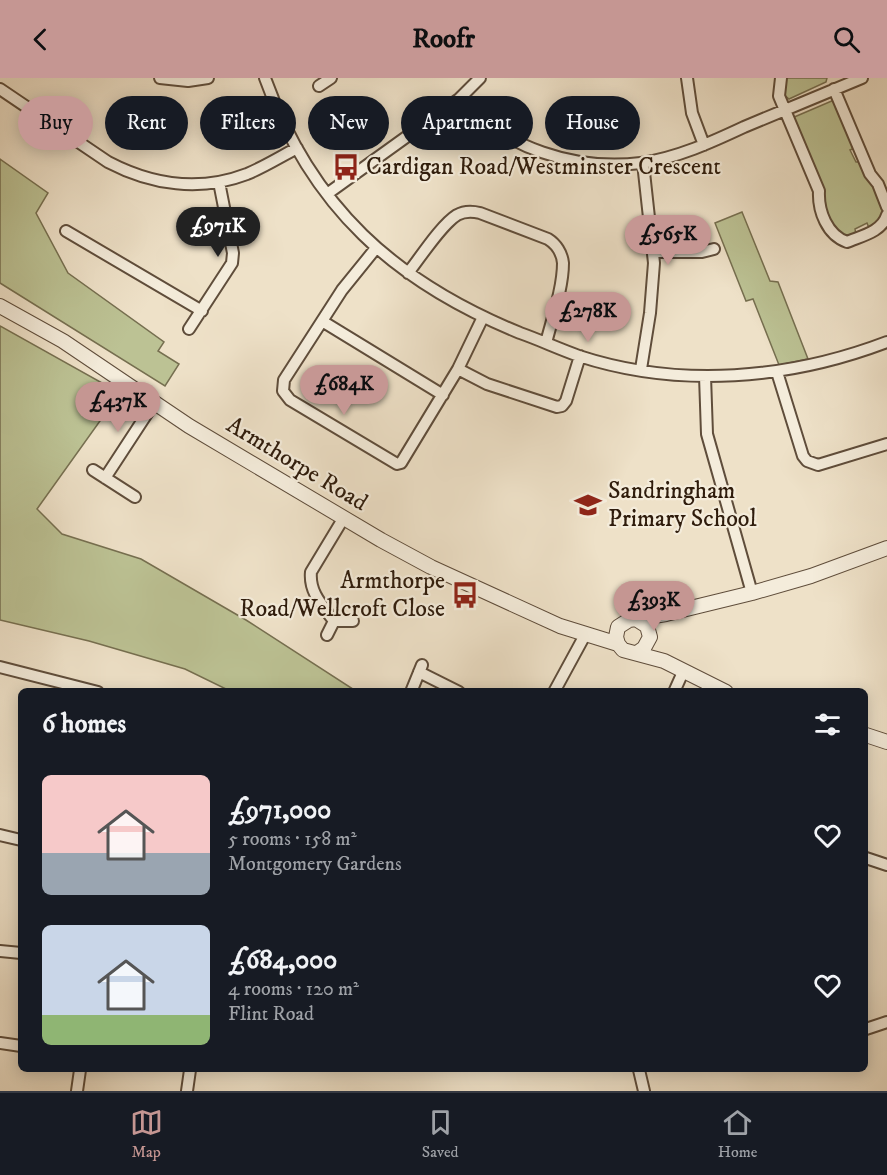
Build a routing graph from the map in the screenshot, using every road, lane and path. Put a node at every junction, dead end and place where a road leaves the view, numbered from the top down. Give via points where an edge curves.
1 (160, 78) edge
2 (208, 78) edge
3 (266, 78) edge
4 (331, 78) edge
5 (480, 78) edge
6 (687, 78) edge
7 (781, 78) edge
8 (862, 78) edge
9 (834, 85) edge
10 (319, 86) dead end
11 (0, 89) edge
12 (462, 96) edge
13 (786, 110) junction
14 (401, 141) edge
15 (704, 145) junction
16 (297, 148) junction
17 (533, 149) edge
18 (643, 163) junction
19 (219, 182) junction
20 (327, 194) junction
21 (887, 207) edge
22 (887, 215) edge
23 (66, 231) dead end
24 (376, 248) junction
25 (714, 249) dead end
26 (653, 252) junction
27 (408, 273) junction
28 (0, 306) edge
29 (202, 311) junction
30 (483, 318) junction
31 (322, 321) junction
32 (189, 329) dead end
33 (887, 342) edge
34 (546, 343) junction
35 (580, 356) junction
36 (458, 369) junction
37 (641, 369) junction
38 (777, 372) junction
39 (705, 376) junction
40 (443, 395) junction
41 (154, 403) junction
42 (887, 444) edge
43 (93, 470) dead end
44 (105, 478) junction
45 (135, 497) dead end
46 (343, 519) junction
47 (887, 548) edge
48 (752, 593) junction
49 (666, 614) junction
50 (636, 619) junction
51 (334, 621) junction
52 (353, 621) dead end
53 (618, 627) junction
54 (585, 634) junction
55 (650, 634) junction
56 (327, 635) dead end
57 (618, 644) junction
58 (637, 653) junction
59 (664, 661) junction
60 (0, 667) edge
61 (683, 672) junction
62 (82, 688) edge
63 (413, 688) edge
64 (453, 688) edge
65 (556, 688) edge
66 (676, 688) edge
67 (717, 688) edge
68 (868, 736) edge
69 (887, 742) edge
70 (0, 835) edge
71 (18, 839) edge
72 (868, 859) edge
73 (887, 865) edge
74 (0, 951) edge
75 (18, 953) edge
76 (887, 1022) edge
77 (868, 1028) edge
78 (0, 1043) edge
79 (18, 1046) edge
80 (80, 1072) edge
81 (190, 1072) edge
82 (639, 1072) edge
83 (77, 1091) edge
84 (187, 1091) edge
85 (644, 1091) edge

1 - 2 street
3 - 16 street
4 - 10 street
5 - 12 street
6 - 15 street via 692,113
7 - 13 street via 779,93
8 - 9 street
9 - 13 street
9 - 21 street
11 - 19 street via 126,171 161,182
13 - 15 street
13 - 22 street via 834,236 847,242 881,226
14 - 20 street
15 - 18 street
16 - 19 street via 249,173
16 - 20 street
17 - 18 street via 593,164
18 - 26 street
19 - 29 street via 232,263
20 - 24 street
23 - 29 street
24 - 27 street
24 - 31 street
25 - 26 street
26 - 37 street via 650,313
27 - 30 street
27 - 34 street via 443,228 457,215 470,211 548,239 560,252 563,263
28 - 41 street, Armthorpe Road via 63,341
29 - 32 street
30 - 34 street
30 - 36 street
31 - 40 street
31 - 40 street via 284,380 283,391 290,400 397,464
33 - 38 street
34 - 35 street
35 - 36 street via 562,406 487,384
35 - 37 street
36 - 40 street
37 - 39 street
38 - 39 street
38 - 42 street via 807,461 818,465
39 - 48 street via 707,434
41 - 44 street
41 - 46 street, Armthorpe Road
43 - 44 street
44 - 45 street
46 - 51 street via 310,580
46 - 54 street, Armthorpe Road via 431,567
47 - 48 street
48 - 49 street
49 - 50 street
49 - 55 street
50 - 53 street
50 - 55 street
51 - 52 street
51 - 56 street
53 - 54 street
53 - 57 street
54 - 57 street, Armthorpe Road
54 - 65 street
55 - 58 street
55 - 59 street
57 - 58 street via 623,650
58 - 59 street
59 - 61 street
60 - 62 street
61 - 66 street
61 - 67 street
63 - 64 street via 421,668
68 - 69 street
70 - 71 street
72 - 73 street
74 - 75 street
76 - 77 street
78 - 79 street
80 - 83 street
81 - 84 street
82 - 85 street

